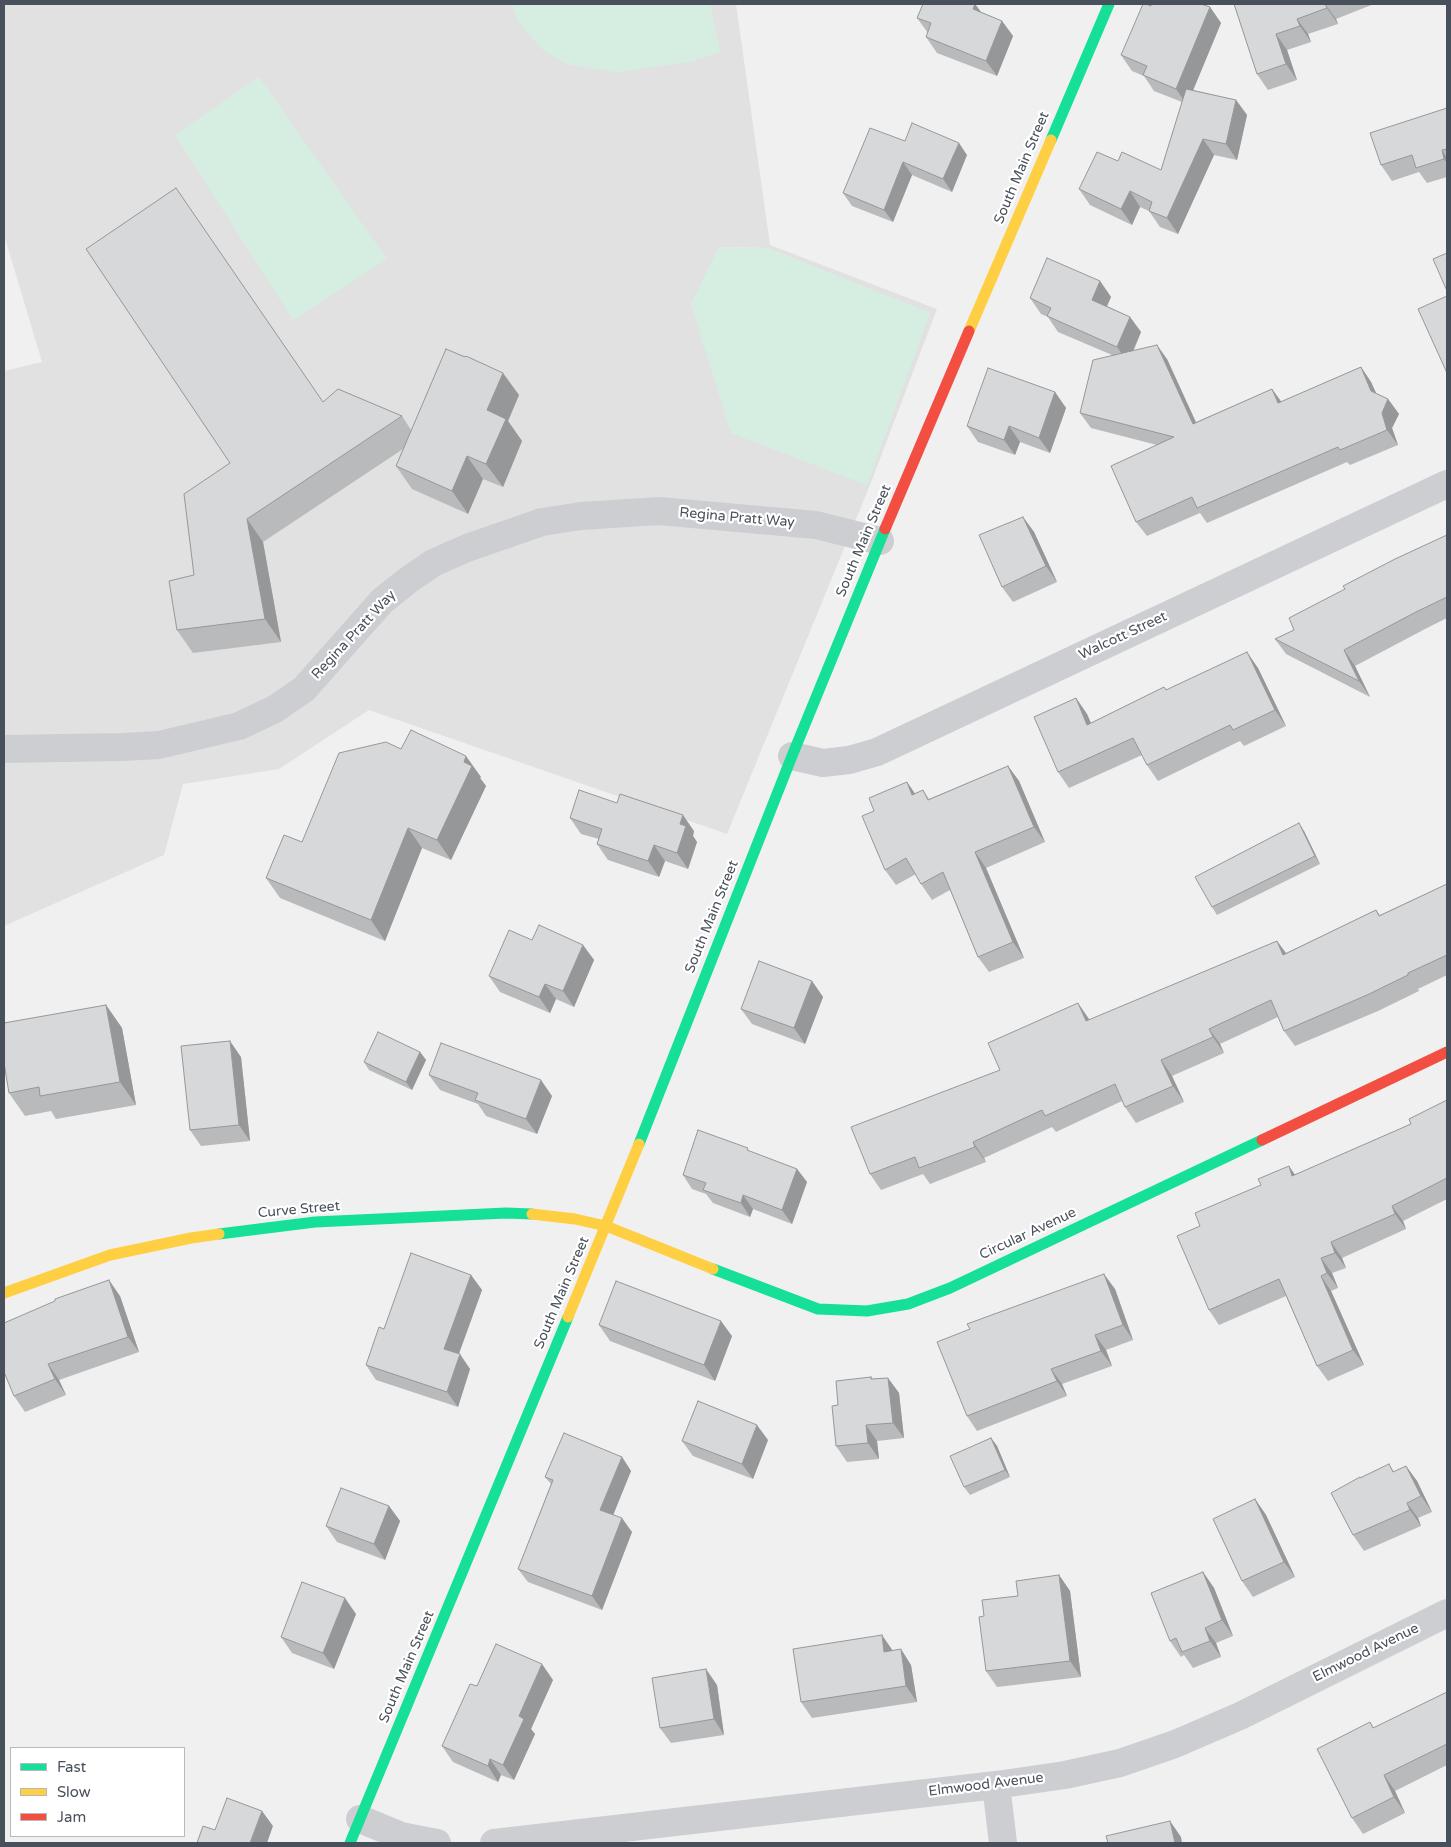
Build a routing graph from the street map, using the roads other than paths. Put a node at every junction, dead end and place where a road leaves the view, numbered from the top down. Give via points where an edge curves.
1 (1109, 4) edge
2 (1447, 484) edge
3 (880, 541) junction
4 (4, 749) edge
5 (792, 756) junction
6 (1447, 1052) edge
7 (606, 1226) junction
8 (4, 1293) edge
9 (1447, 1613) edge
10 (996, 1784) junction
11 (355, 1831) edge
12 (437, 1843) edge
13 (494, 1843) edge
14 (1003, 1843) edge

1 - 3 main road, South Main Street
2 - 5 street, Walcott Street via 877,752 822,763
3 - 4 street, Regina Pratt Way via 816,525 658,512 581,516 542,522 433,562 382,602 304,689 275,709 239,726 159,745
3 - 5 main road, South Main Street
5 - 7 main road, South Main Street
6 - 7 main road, Circular Avenue via 958,1284 908,1304 867,1311 818,1309
7 - 8 main road, Curve Street via 541,1214 506,1213 316,1222 191,1238 110,1255
7 - 11 main road, South Main Street
9 - 10 street, Elmwood Avenue via 1240,1716 1175,1744 1120,1763 1065,1775
10 - 13 street, Elmwood Avenue
10 - 14 street
11 - 12 street

